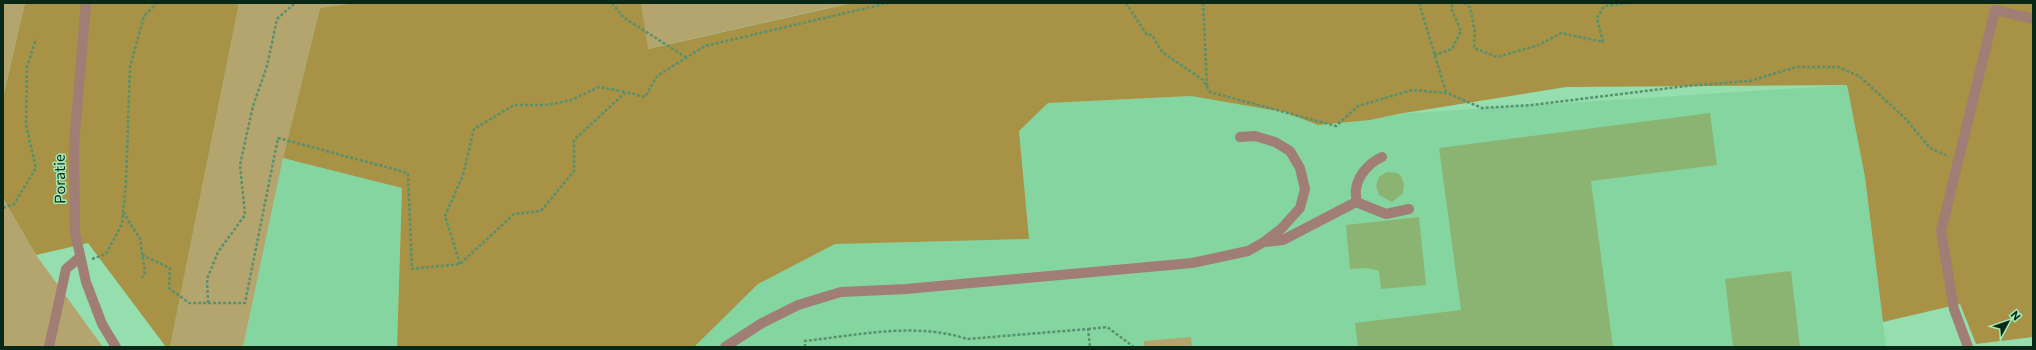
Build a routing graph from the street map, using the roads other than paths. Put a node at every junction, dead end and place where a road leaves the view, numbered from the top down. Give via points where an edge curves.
1 (86, 3) edge
2 (2033, 19) edge
3 (1240, 137) dead end
4 (1382, 157) dead end
5 (1356, 202) junction
6 (1410, 209) dead end
7 (1264, 242) junction
8 (81, 259) junction
9 (49, 347) edge
10 (116, 347) edge
11 (725, 347) edge
12 (1968, 347) edge

1 - 8 street, Poratie via 74,145 75,232
2 - 12 street via 1995,10 1941,231 1954,310
3 - 7 street via 1255,136 1275,142 1290,151 1300,168 1305,189 1300,208 1281,229
4 - 5 street via 1366,168 1359,178
5 - 6 street via 1386,214
5 - 7 street via 1283,240
7 - 11 street via 1248,251 1192,263 914,288 841,292 798,304
8 - 9 street via 66,269
8 - 10 street, Poratie via 86,282 102,324

